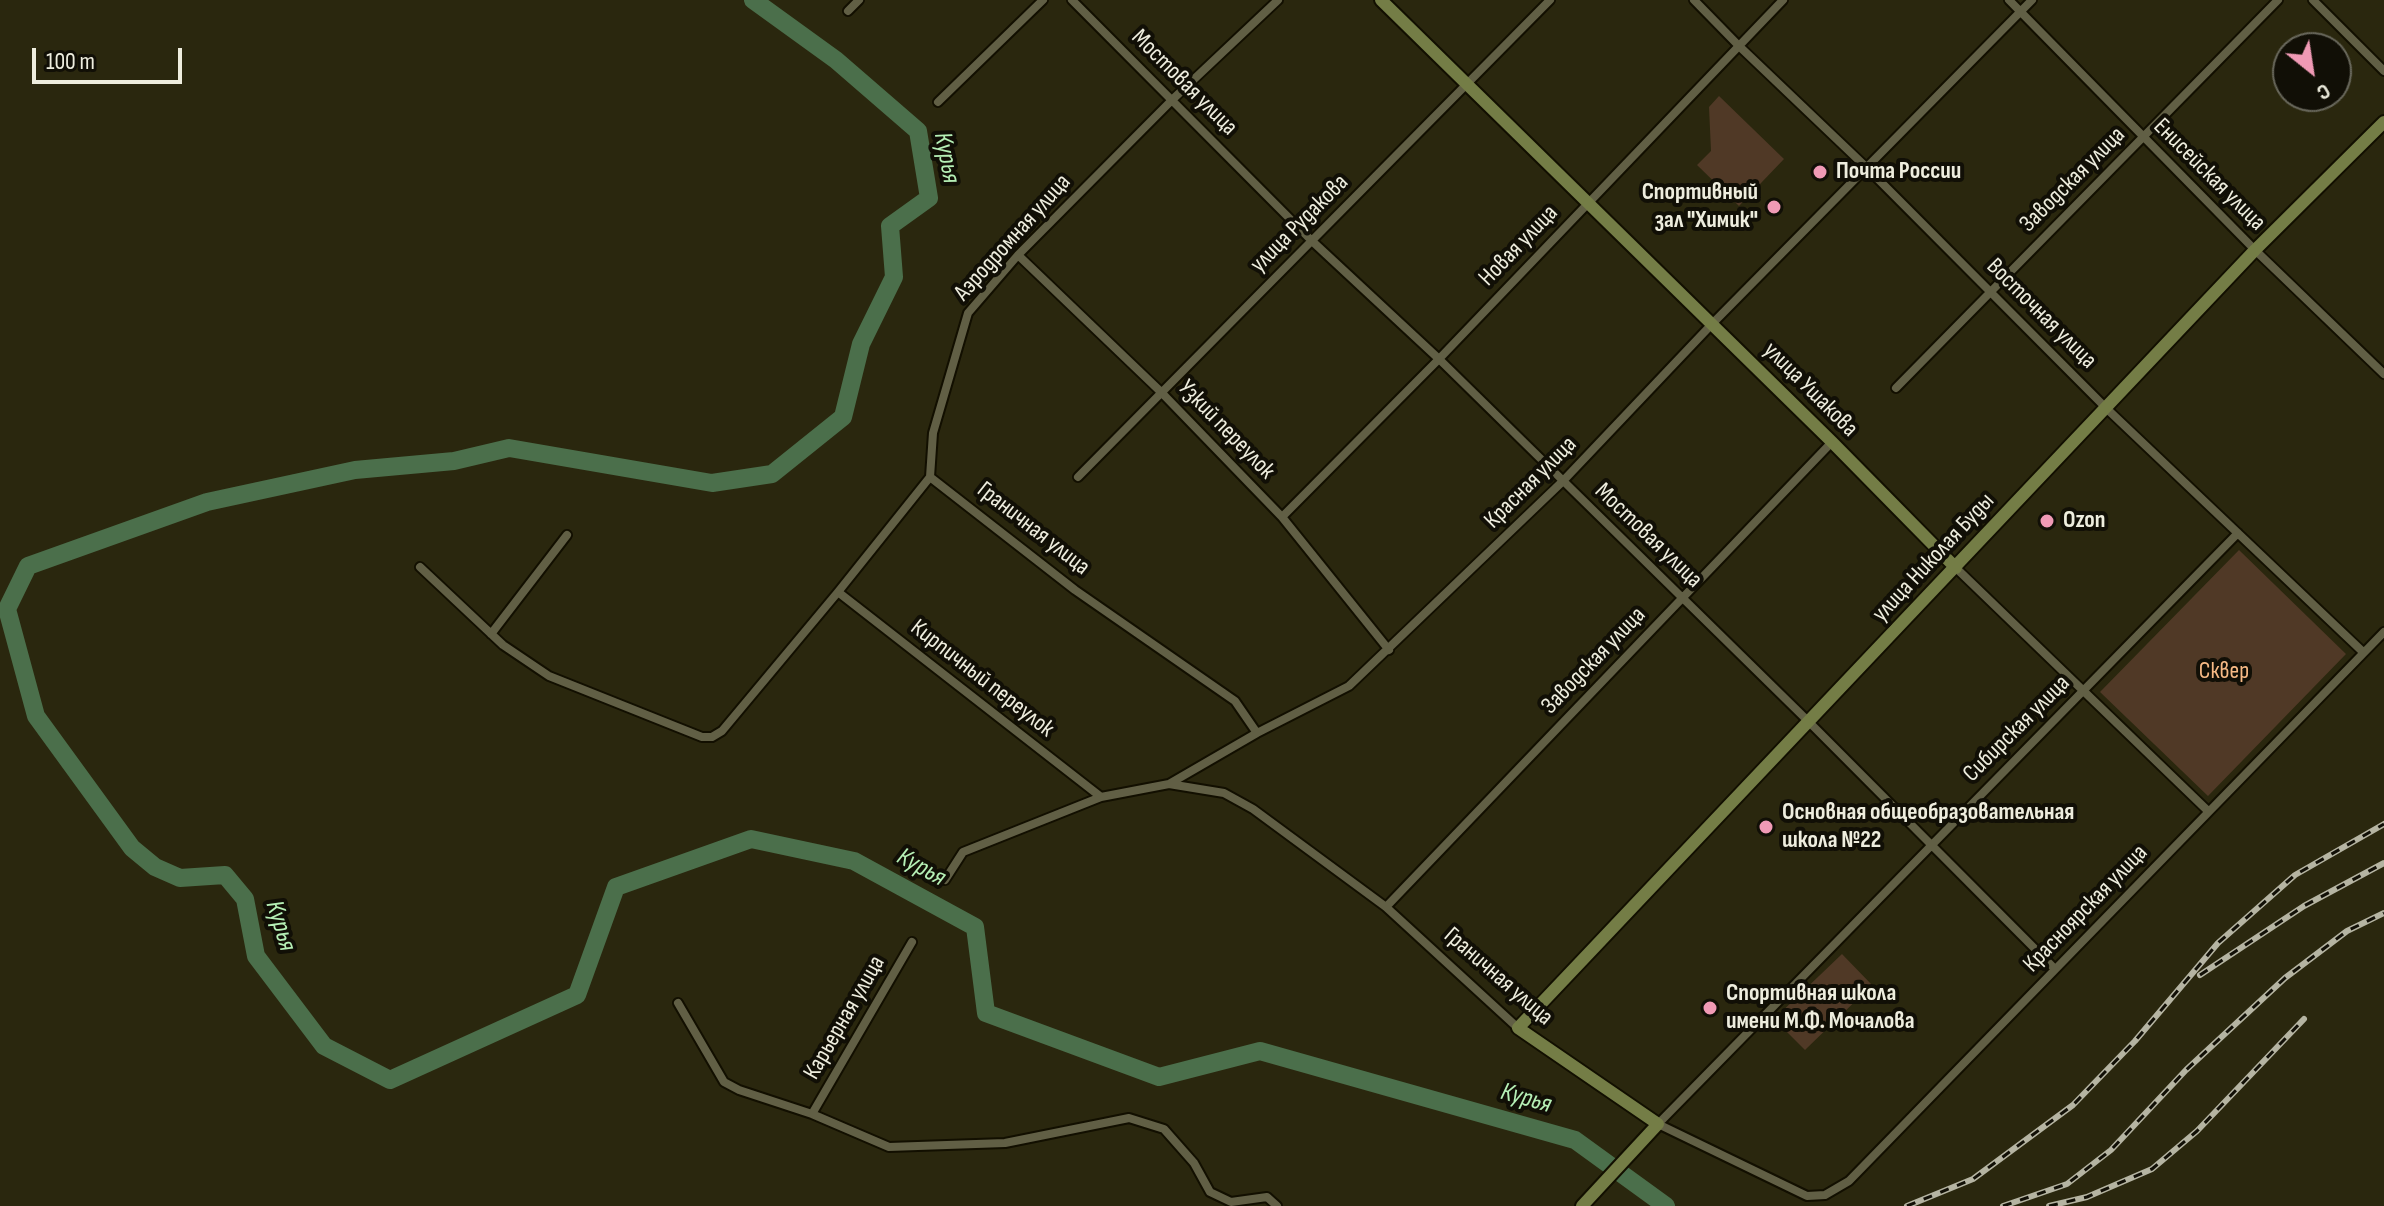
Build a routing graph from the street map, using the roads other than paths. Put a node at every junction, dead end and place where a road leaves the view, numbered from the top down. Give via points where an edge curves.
1 (859, 0) edge
2 (1043, 0) edge
3 (1072, 0) edge
4 (1278, 0) edge
5 (1381, 0) edge
6 (1550, 0) edge
7 (1694, 0) edge
8 (1783, 0) edge
9 (2009, 0) edge
10 (2032, 0) edge
11 (2278, 0) edge
12 (2313, 0) edge
13 (848, 11) dead end
14 (2020, 12) junction
15 (1739, 46) junction
16 (2384, 71) edge
17 (1465, 83) junction
18 (1173, 99) junction
19 (938, 102) dead end
20 (2384, 122) edge
21 (2144, 136) junction
22 (1867, 168) junction
23 (1588, 203) junction
24 (1312, 241) junction
25 (2255, 250) junction
26 (1018, 255) junction
27 (1991, 292) junction
28 (1712, 324) junction
29 (1439, 359) junction
30 (2384, 374) edge
31 (1896, 388) dead end
32 (1161, 392) junction
33 (2106, 408) junction
34 (1832, 442) junction
35 (930, 477) junction
36 (1078, 477) dead end
37 (1563, 481) junction
38 (1282, 517) junction
39 (2238, 533) junction
40 (567, 535) dead end
41 (420, 567) dead end
42 (1956, 568) junction
43 (838, 592) junction
44 (1682, 598) junction
45 (2384, 632) edge
46 (491, 634) junction
47 (1389, 650) junction
48 (2363, 652) junction
49 (2083, 691) junction
50 (1809, 722) junction
51 (1257, 733) junction
52 (1169, 784) junction
53 (1101, 797) junction
54 (2208, 811) junction
55 (1931, 845) junction
56 (945, 880) dead end
57 (1386, 907) junction
58 (912, 942) dead end
59 (2055, 969) junction
60 (678, 1003) dead end
61 (1518, 1028) junction
62 (812, 1114) junction
63 (1658, 1124) junction
64 (1807, 1196) joint
65 (1277, 1206) edge
66 (1582, 1206) edge

1 - 13 street
2 - 19 street
3 - 18 street, Мостовая улица
4 - 18 street, Аэродромная улица
5 - 17 street, улица Ушакова
6 - 17 street, улица Рудакова
7 - 15 street, Восточная улица
8 - 15 street, Новая улица
9 - 14 street, Енисейская улица
10 - 14 street, Красная улица
11 - 21 street, Заводская улица
12 - 16 street
14 - 21 street, Енисейская улица
14 - 22 street, Красная улица
15 - 22 street, Восточная улица
15 - 23 street, Новая улица
17 - 23 street, улица Ушакова
17 - 24 street, улица Рудакова
18 - 24 street, Мостовая улица
18 - 26 street, Аэродромная улица
20 - 25 street, улица Николая Буды
21 - 25 street, Енисейская улица
21 - 27 street, Заводская улица
22 - 27 street, Восточная улица
22 - 28 street, Красная улица
23 - 28 street, улица Ушакова
23 - 29 street, Новая улица
24 - 29 street, Мостовая улица
24 - 32 street, улица Рудакова
25 - 30 street, Енисейская улица
25 - 33 street, улица Николая Буды
26 - 32 street, Узкий переулок
26 - 35 street, Аэродромная улица via 968,313 933,433
27 - 31 street, Заводская улица
27 - 33 street, Восточная улица
28 - 34 street, улица Ушакова
28 - 37 street, Красная улица
29 - 37 street, Мостовая улица
29 - 38 street, Новая улица
32 - 36 street, улица Рудакова
32 - 38 street, Узкий переулок
33 - 39 street, Восточная улица
33 - 42 street, улица Николая Буды
34 - 42 street, улица Ушакова
34 - 44 street, Заводская улица
35 - 43 street
35 - 51 street, Граничная улица via 1075,590 1235,701
37 - 44 street, Мостовая улица
37 - 47 street, Красная улица
38 - 47 street, Узкий переулок
39 - 48 street, Восточная улица
39 - 49 street, Сибирская улица
40 - 46 street
41 - 46 street
42 - 49 street, улица Ушакова
42 - 50 street, улица Николая Буды
43 - 46 street via 712,737 693,735 549,676
43 - 53 street, Кирпичный переулок
44 - 50 street, Мостовая улица
44 - 57 street, Заводская улица
45 - 48 street, Красноярская улица
47 - 51 street, Красная улица via 1335,696
48 - 54 street, Красноярская улица
49 - 54 street, улица Ушакова
49 - 55 street, Сибирская улица
50 - 55 street, Мостовая улица
50 - 61 street, улица Николая Буды
51 - 52 street, Красная улица
52 - 53 street, Красная улица
52 - 57 street, Граничная улица via 1239,800
53 - 56 street, Красная улица via 963,852
54 - 59 street, Красноярская улица
55 - 59 street, Мостовая улица
55 - 63 street, Сибирская улица
57 - 61 street, Граничная улица
58 - 62 street, Карьерная улица
59 - 64 street, Красноярская улица via 1849,1181 1825,1195
60 - 62 street via 724,1082
61 - 63 street, Граничная улица
62 - 65 street via 889,1147 1005,1143 1129,1118 1164,1129 1194,1163 1210,1192 1231,1202 1267,1197
63 - 64 street, Граничная улица
63 - 66 street

